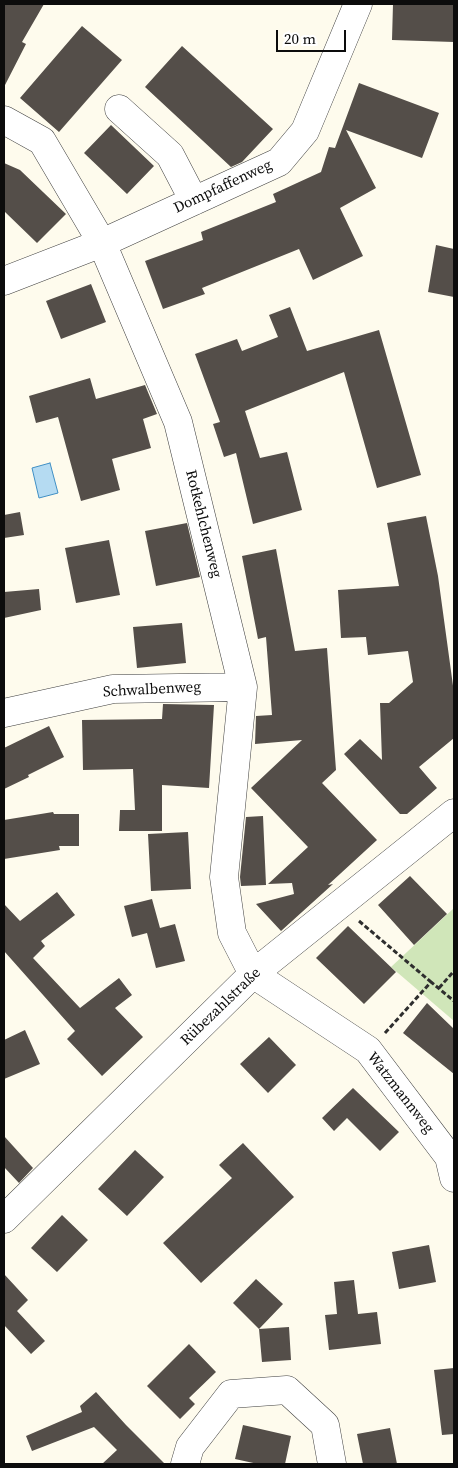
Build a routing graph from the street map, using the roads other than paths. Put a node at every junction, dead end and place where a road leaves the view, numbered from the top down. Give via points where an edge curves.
1 (358, 4) edge
2 (119, 109) dead end
3 (4, 120) edge
4 (194, 201) junction
5 (102, 244) junction
6 (4, 281) edge
7 (243, 687) junction
8 (4, 713) edge
9 (454, 813) edge
10 (253, 974) junction
11 (454, 1178) edge
12 (4, 1219) edge
13 (185, 1464) edge
14 (332, 1464) edge

1 - 4 street, Dompfaffenweg via 305,131 279,162
2 - 4 street via 170,155
3 - 5 street, Rotkehlchenweg via 42,141
4 - 5 street, Dompfaffenweg
5 - 6 street, Dompfaffenweg
5 - 7 street, Rotkehlchenweg via 178,422
7 - 8 street, Schwalbenweg via 114,689
7 - 10 street, Rotkehlchenweg via 224,877 232,933
9 - 10 street, Rübezahlstraße
10 - 11 street, Watzmannweg via 368,1050 449,1157
10 - 12 street, Rübezahlstraße
13 - 14 street via 190,1447 231,1394 286,1390 325,1425

